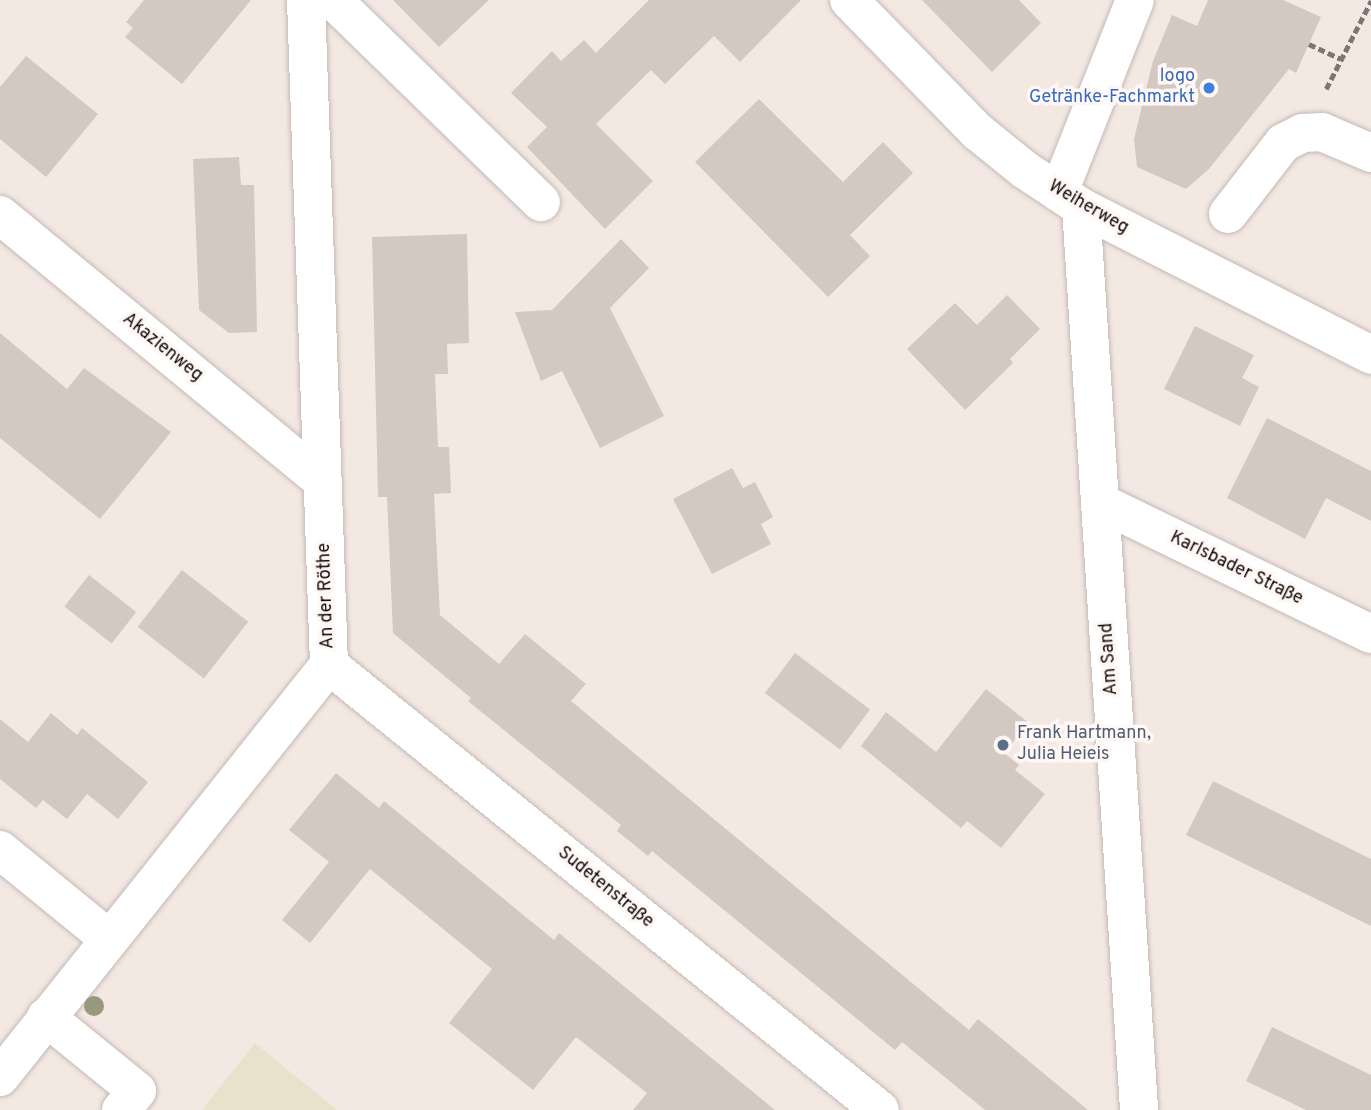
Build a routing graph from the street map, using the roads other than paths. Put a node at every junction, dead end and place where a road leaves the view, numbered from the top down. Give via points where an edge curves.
1 (306, 0) edge
2 (333, 0) edge
3 (849, 0) edge
4 (1135, 0) edge
5 (1371, 153) edge
6 (1070, 200) junction
7 (541, 202) dead end
8 (0, 215) edge
9 (1228, 215) dead end
10 (1371, 355) edge
11 (323, 481) junction
12 (1101, 503) junction
13 (1371, 634) edge
14 (330, 665) junction
15 (0, 850) edge
16 (108, 939) junction
17 (47, 1017) junction
18 (0, 1077) edge
19 (121, 1110) edge
20 (880, 1110) edge
21 (1139, 1110) edge

1 - 11 street, An der Röthe
2 - 7 street
3 - 6 street, Weiherweg via 978,132
4 - 6 street
5 - 9 street via 1322,132 1303,133 1283,143
6 - 10 street, Weiherweg
6 - 12 street, Am Sand
8 - 11 street, Akazienweg
11 - 14 street, An der Röthe
12 - 13 street, Karlsbader Straße
12 - 21 street, Am Sand
14 - 16 street, An der Röthe
14 - 20 street, Sudetenstraße
15 - 16 street
16 - 17 street, An der Röthe
17 - 18 street, An der Röthe
17 - 19 street via 136,1091

